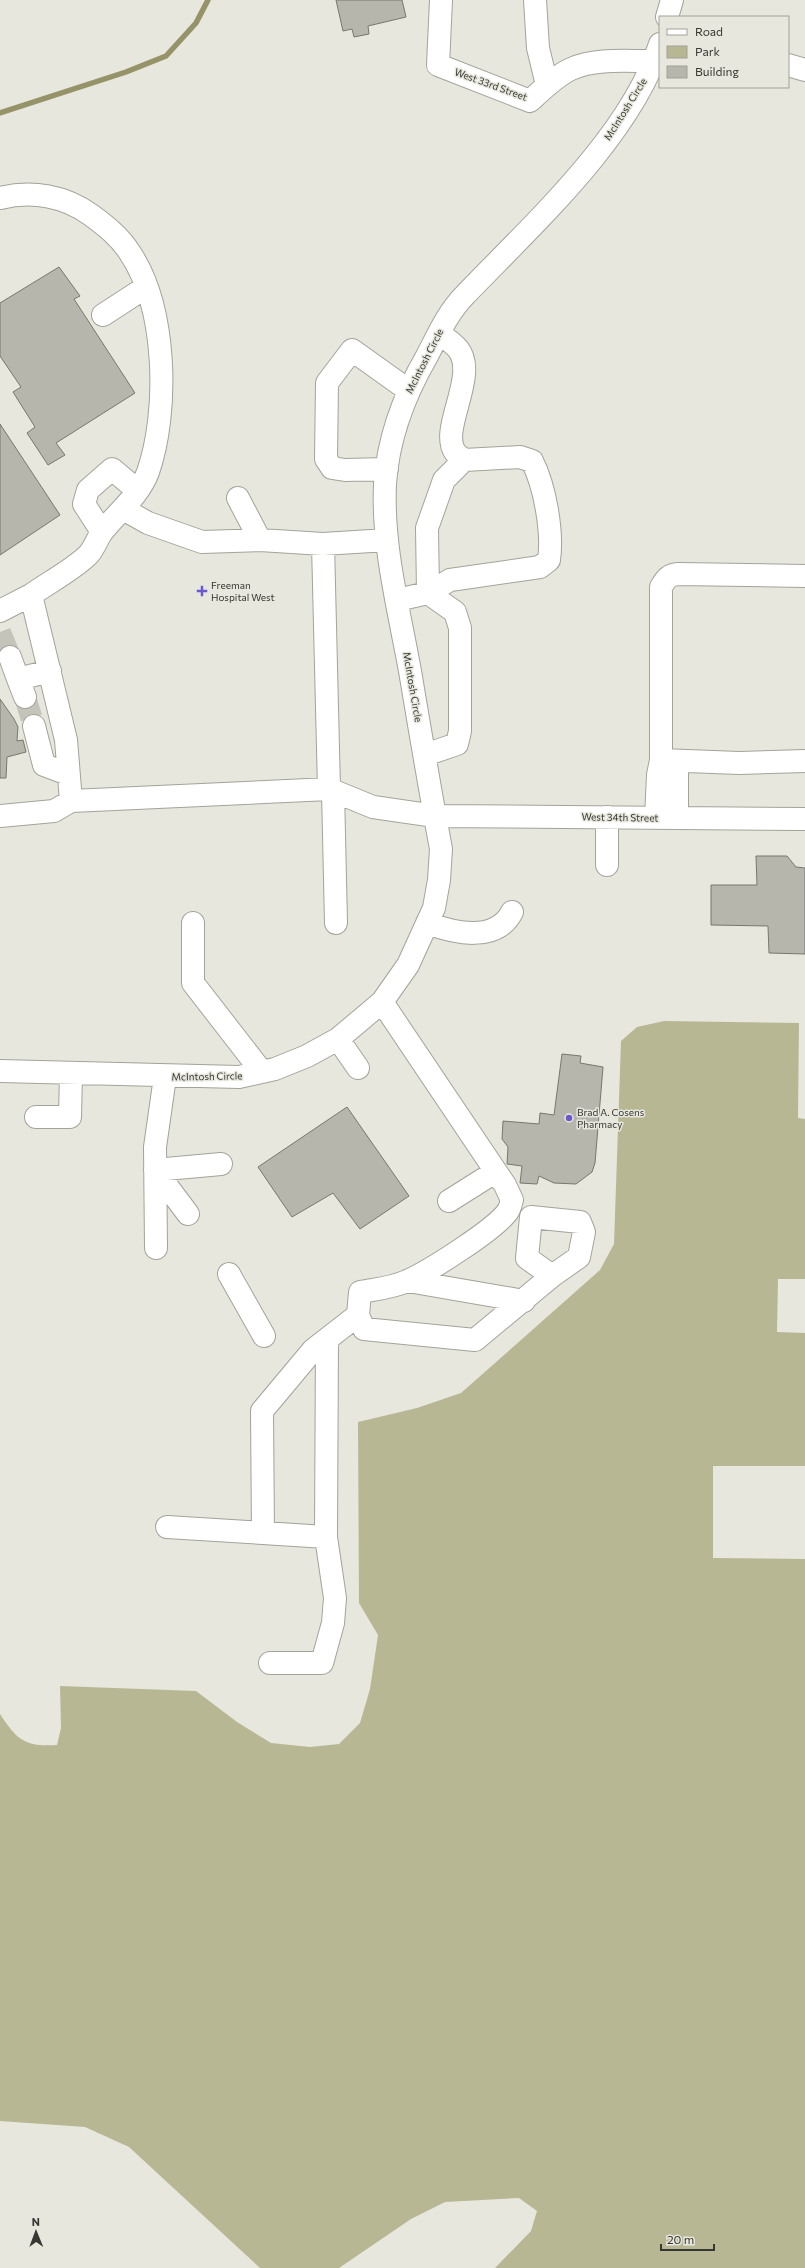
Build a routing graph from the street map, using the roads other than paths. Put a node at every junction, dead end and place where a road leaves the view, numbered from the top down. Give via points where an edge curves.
1 (441, 0) edge
2 (535, 0) edge
3 (672, 0) edge
4 (667, 16) edge
5 (658, 55) edge
6 (789, 65) edge
7 (805, 70) edge
8 (547, 85) junction
9 (0, 198) edge
10 (146, 287) junction
11 (103, 315) dead end
12 (439, 333) junction
13 (408, 390) junction
14 (464, 460) junction
15 (387, 469) junction
16 (137, 490) junction
17 (238, 498) dead end
18 (123, 509) junction
19 (102, 532) junction
20 (260, 540) junction
21 (387, 540) junction
22 (323, 544) junction
23 (805, 576) edge
24 (428, 593) junction
25 (31, 595) junction
26 (397, 600) junction
27 (0, 611) edge
28 (10, 657) tunnel mouth
29 (50, 671) junction
30 (34, 726) tunnel mouth
31 (424, 755) junction
32 (669, 760) junction
33 (805, 761) edge
34 (68, 774) junction
35 (331, 790) junction
36 (71, 801) junction
37 (1, 815) edge
38 (435, 816) junction
39 (607, 817) junction
40 (666, 818) junction
41 (805, 819) edge
42 (607, 866) dead end
43 (512, 912) dead end
44 (192, 923) dead end
45 (336, 923) dead end
46 (427, 923) junction
47 (382, 1002) junction
48 (338, 1039) junction
49 (358, 1068) dead end
50 (0, 1071) edge
51 (262, 1072) junction
52 (71, 1073) junction
53 (165, 1077) junction
54 (36, 1117) dead end
55 (221, 1164) dead end
56 (155, 1170) junction
57 (495, 1172) junction
58 (449, 1201) dead end
59 (188, 1214) dead end
60 (156, 1248) dead end
61 (229, 1274) dead end
62 (552, 1276) dead end
63 (408, 1281) junction
64 (524, 1301) junction
65 (358, 1315) junction
66 (264, 1336) dead end
67 (327, 1339) junction
68 (168, 1527) dead end
69 (263, 1534) junction
70 (326, 1537) junction
71 (270, 1663) dead end

1 - 8 street, West 33rd Street via 438,65 530,101
2 - 8 street via 538,48
3 - 4 street
5 - 8 street, West 33rd Street via 579,67
5 - 12 street, McIntosh Circle via 609,137 492,269 463,296
6 - 7 street
9 - 10 street via 29,194 76,204 116,234 141,272
10 - 11 street
10 - 16 street via 154,312 160,356 160,418 147,473
12 - 13 street, McIntosh Circle
12 - 14 street via 459,350 464,366 461,395 451,438 454,452
13 - 15 street, McIntosh Circle via 390,449
13 - 15 street via 352,350 327,383 326,459 332,468
14 - 24 street via 444,480 427,528
14 - 24 street via 520,457 532,461 540,476 551,545 549,560 540,567 450,580
15 - 21 street, McIntosh Circle
16 - 18 street
16 - 19 street via 112,469 88,490 84,504
17 - 20 street
18 - 19 street
18 - 20 street via 154,526 202,542
19 - 25 street via 88,555
20 - 22 street
21 - 22 street
21 - 26 street, McIntosh Circle
22 - 35 street
23 - 32 street via 678,574 670,575 666,579 661,587
24 - 26 street
24 - 31 street via 455,612 460,628 460,731 457,744
25 - 27 street
25 - 29 street
26 - 31 street, McIntosh Circle
28 - 29 street via 21,688
29 - 34 street via 66,740
30 - 34 street via 44,765
31 - 38 street, McIntosh Circle
32 - 33 street via 739,763
32 - 40 street
34 - 36 street
35 - 36 street
35 - 38 street, West 34th Street via 372,807
35 - 45 street
36 - 37 street via 54,811
38 - 39 street, West 34th Street
38 - 46 street, McIntosh Circle via 441,849 440,872 434,908
39 - 40 street, West 34th Street
39 - 42 street
40 - 41 street, West 34th Street
43 - 46 street via 507,922 484,933 446,930
44 - 51 street via 193,983
46 - 47 street, McIntosh Circle via 408,965
47 - 48 street, McIntosh Circle
47 - 57 street
48 - 49 street
48 - 51 street, McIntosh Circle via 307,1056
50 - 52 street, McIntosh Circle
51 - 53 street, McIntosh Circle via 240,1077
52 - 53 street, McIntosh Circle
52 - 54 street via 70,1117
53 - 56 street via 158,1118
55 - 56 street
56 - 59 street
56 - 60 street
57 - 58 street
57 - 63 street via 512,1200 508,1211 466,1246
61 - 66 street
62 - 64 street
63 - 64 street
63 - 65 street via 360,1292
64 - 65 street via 475,1340 364,1329
65 - 67 street
67 - 69 street via 313,1350 262,1411
67 - 70 street
68 - 69 street
69 - 70 street
70 - 71 street via 334,1598 333,1623 322,1663

